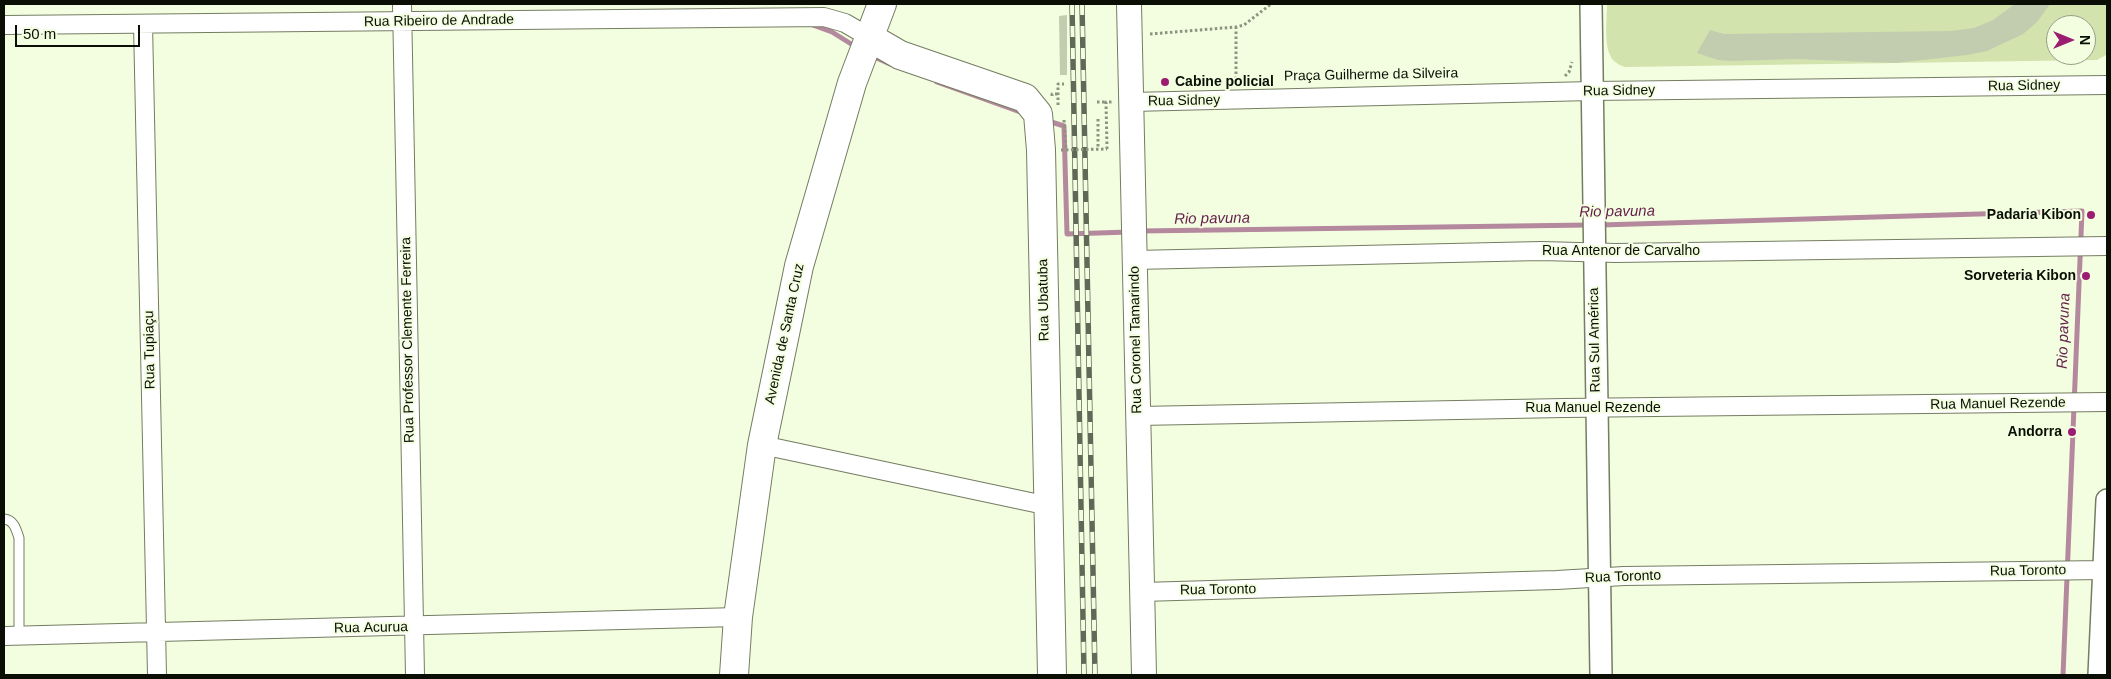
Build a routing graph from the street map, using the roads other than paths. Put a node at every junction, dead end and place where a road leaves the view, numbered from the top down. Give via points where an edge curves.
1 (882, 4) edge
2 (1129, 4) edge
3 (1591, 4) edge
4 (402, 21) edge
5 (4, 25) edge
6 (143, 28) junction
7 (869, 37) junction
8 (2107, 85) edge
9 (1592, 91) junction
10 (1131, 102) junction
11 (2107, 246) edge
12 (1593, 252) junction
13 (1134, 260) junction
14 (2107, 402) edge
15 (1597, 408) junction
16 (1138, 416) junction
17 (762, 445) junction
18 (2107, 500) edge
19 (1049, 506) junction
20 (4, 519) edge
21 (2106, 569) edge
22 (1600, 578) junction
23 (1142, 592) junction
24 (738, 617) junction
25 (414, 627) junction
26 (156, 632) junction
27 (12, 636) edge
28 (157, 675) edge
29 (415, 675) edge
30 (734, 675) edge
31 (1052, 675) edge
32 (1144, 675) edge
33 (1601, 675) edge
34 (2099, 675) edge

1 - 7 main road, Avenida de Santa Cruz
2 - 10 main road, Rua Coronel Tamarindo
3 - 9 street, Rua Sul América
4 - 6 street, Rua Ribeiro de Andrade
4 - 7 street, Rua Ribeiro de Andrade via 824,17 845,23
4 - 25 street, Rua Professor Clemente Ferreira
5 - 6 street, Rua Ribeiro de Andrade
6 - 26 street, Rua Tupiaçu
7 - 17 main road, Avenida de Santa Cruz via 852,82 804,244
7 - 19 main road, Rua Ubatuba via 900,55 1025,98 1038,114
8 - 9 street, Rua Sidney
9 - 10 street, Rua Sidney
9 - 12 street, Rua Sul América
10 - 13 main road, Rua Coronel Tamarindo
11 - 12 street, Rua Antenor de Carvalho
12 - 13 street, Rua Antenor de Carvalho
12 - 15 street, Rua Sul América
13 - 16 main road, Rua Coronel Tamarindo
14 - 15 street, Rua Manuel Rezende
15 - 16 street, Rua Manuel Rezende
15 - 22 street, Rua Sul América
16 - 23 main road, Rua Coronel Tamarindo
17 - 19 street
17 - 24 main road, Avenida de Santa Cruz
18 - 21 street
19 - 31 main road, Rua Ubatuba
20 - 27 lane via 15,526 19,538
21 - 22 street, Rua Toronto
21 - 34 street
22 - 23 street, Rua Toronto
22 - 33 street, Rua Sul América
23 - 32 main road, Rua Coronel Tamarindo
24 - 25 street, Rua Acurua
24 - 30 main road, Avenida de Santa Cruz
25 - 26 street, Rua Acurua
25 - 29 street, Rua Professor Clemente Ferreira
26 - 27 street, Rua Acurua
26 - 28 street, Rua Tupiaçu

